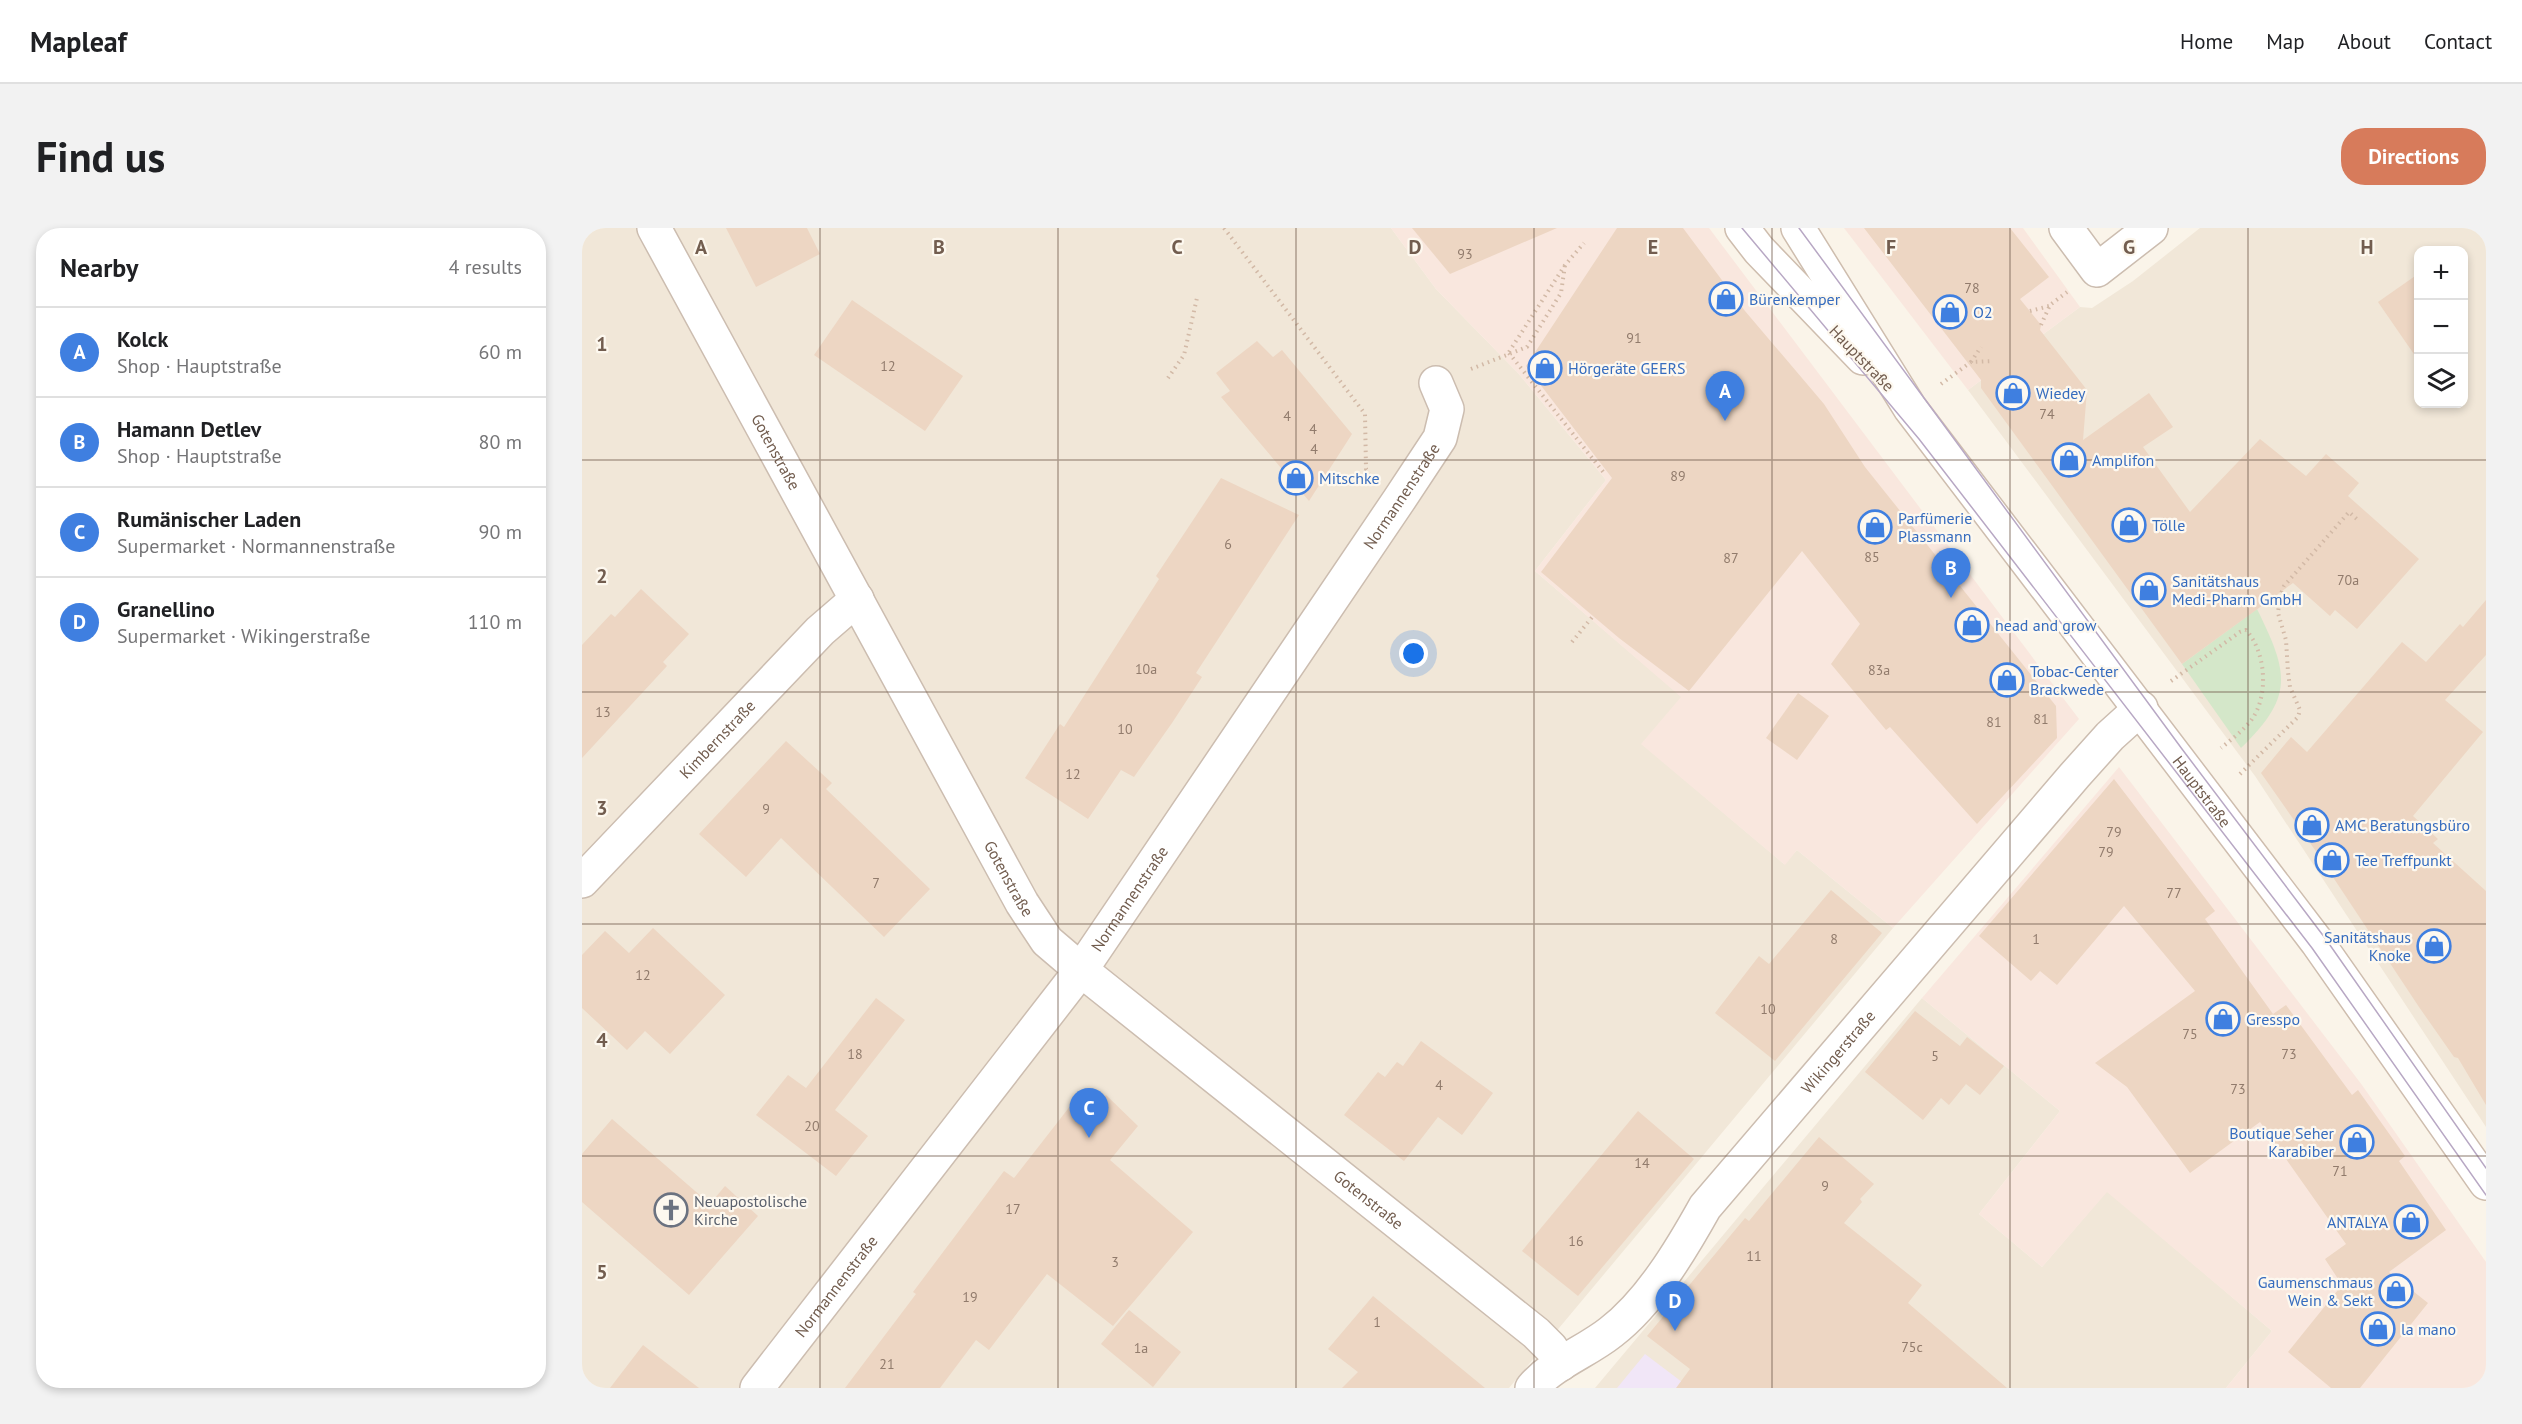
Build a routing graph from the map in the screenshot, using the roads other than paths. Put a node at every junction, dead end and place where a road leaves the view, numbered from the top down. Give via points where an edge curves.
1 (654, 228) edge
2 (1742, 228) edge
3 (1798, 228) edge
4 (2066, 228) edge
5 (2151, 228) edge
6 (1436, 383) dead end
7 (1910, 408) junction
8 (857, 599) junction
9 (2141, 708) junction
10 (582, 881) edge
11 (1081, 970) junction
12 (2486, 1183) edge
13 (1561, 1364) junction
14 (757, 1388) edge
15 (1532, 1388) edge

1 - 8 street, Gotenstraße
2 - 7 street, Hauptstraße
3 - 7 street, Hauptstraße
4 - 5 street via 2097,270
6 - 11 street, Normannenstraße via 1447,409 1440,438
7 - 9 street, Hauptstraße
8 - 10 street, Kimbernstraße via 820,631
8 - 11 street, Gotenstraße via 1022,903 1047,940
9 - 12 street, Hauptstraße via 2317,942
9 - 13 street, Wikingerstraße via 2075,775 1705,1207 1678,1254 1628,1316 1590,1347
11 - 13 street, Gotenstraße via 1536,1334
11 - 14 street, Normannenstraße
13 - 15 street, Wikingerstraße

